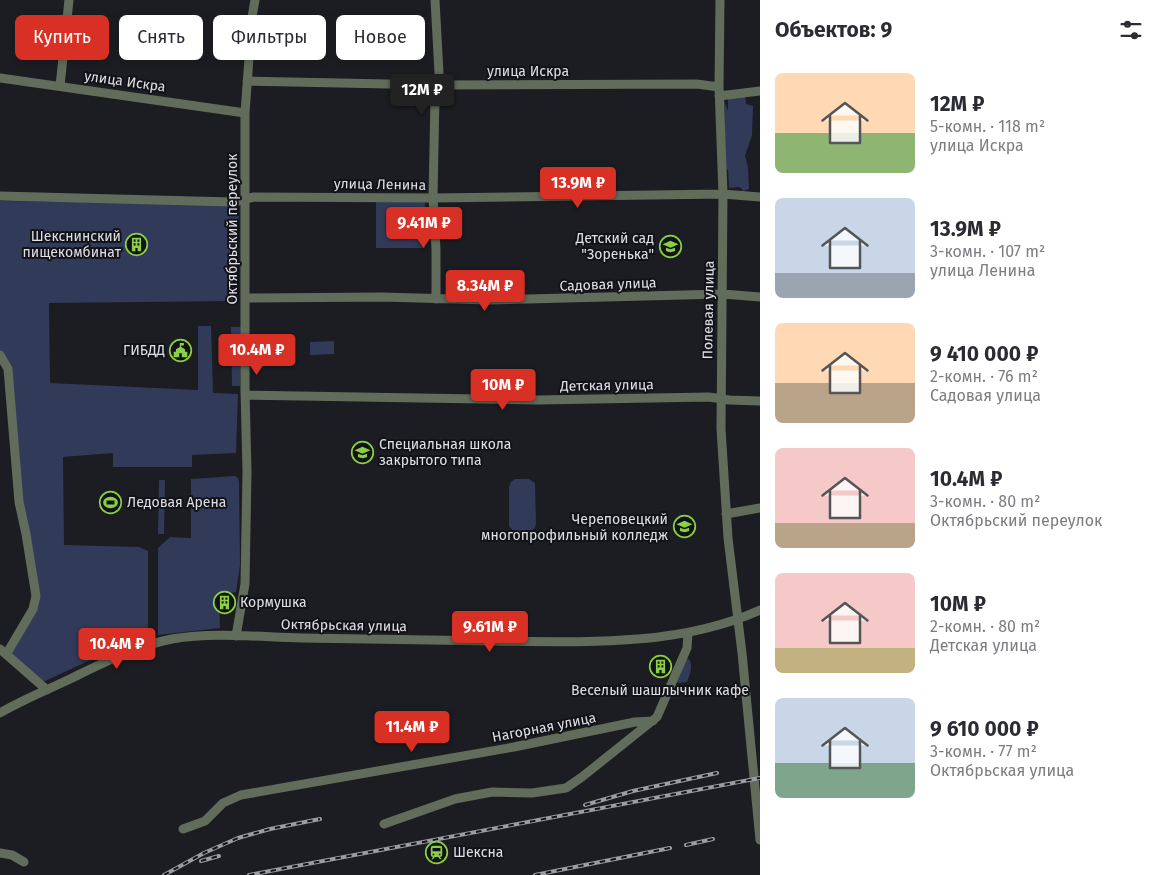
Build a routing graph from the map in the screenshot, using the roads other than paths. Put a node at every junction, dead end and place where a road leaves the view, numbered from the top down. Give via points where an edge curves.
1 (69, 0) edge
2 (435, 0) edge
3 (720, 0) edge
4 (255, 1) edge
5 (0, 78) edge
6 (247, 81) junction
7 (437, 85) junction
8 (60, 86) junction
9 (760, 91) edge
10 (719, 92) junction
11 (245, 113) junction
12 (724, 194) junction
13 (0, 196) edge
14 (760, 197) edge
15 (433, 198) junction
16 (245, 199) junction
17 (724, 294) junction
18 (760, 297) edge
19 (246, 298) junction
20 (436, 299) junction
21 (0, 355) edge
22 (245, 395) junction
23 (721, 400) junction
24 (760, 401) edge
25 (760, 508) edge
26 (726, 514) junction
27 (760, 610) edge
28 (738, 619) junction
29 (688, 632) junction
30 (236, 636) junction
31 (4, 651) edge
32 (47, 690) junction
33 (0, 713) edge
34 (653, 721) junction
35 (384, 824) dead end
36 (183, 829) dead end
37 (760, 840) edge
38 (0, 852) edge
39 (24, 862) dead end

1 - 8 street
2 - 7 street
3 - 10 street, Полевая улица
4 - 6 street, Октябрьский переулок
5 - 8 street, улица Искра
6 - 7 street, улица Искра
6 - 11 street, Октябрьский переулок
7 - 10 street, улица Искра via 678,84 708,85
7 - 15 street
8 - 11 street, улица Искра
9 - 10 street, улица Искра
10 - 12 street, Полевая улица
11 - 16 street, Октябрьский переулок
12 - 14 street, улица Ленина
12 - 15 street, улица Ленина
12 - 17 street, Полевая улица
13 - 16 street, улица Ленина via 233,202
15 - 16 street, улица Ленина
15 - 20 street
16 - 19 street, Октябрьский переулок
17 - 18 street, Садовая улица
17 - 20 street, Садовая улица
17 - 23 street, Полевая улица
19 - 20 street, Садовая улица
19 - 22 street, Октябрьский переулок
21 - 31 street via 8,369 19,502 36,596 33,609
22 - 23 street, Детская улица
22 - 30 street, Октябрьский переулок via 245,584
23 - 24 street, Детская улица
23 - 26 street, Полевая улица
25 - 26 street
26 - 28 street, Полевая улица
27 - 28 street, Октябрьская улица
28 - 29 street, Октябрьская улица
28 - 37 street, Полевая улица
29 - 30 street, Октябрьская улица via 652,638 558,642
29 - 34 street via 684,654 661,711
30 - 32 street, Октябрьская улица via 191,637 154,643
31 - 32 street
32 - 33 street, Октябрьская улица
34 - 35 street via 566,788 532,793 492,792 455,799
34 - 36 street, Нагорная улица via 241,795 223,803 205,821
38 - 39 street

